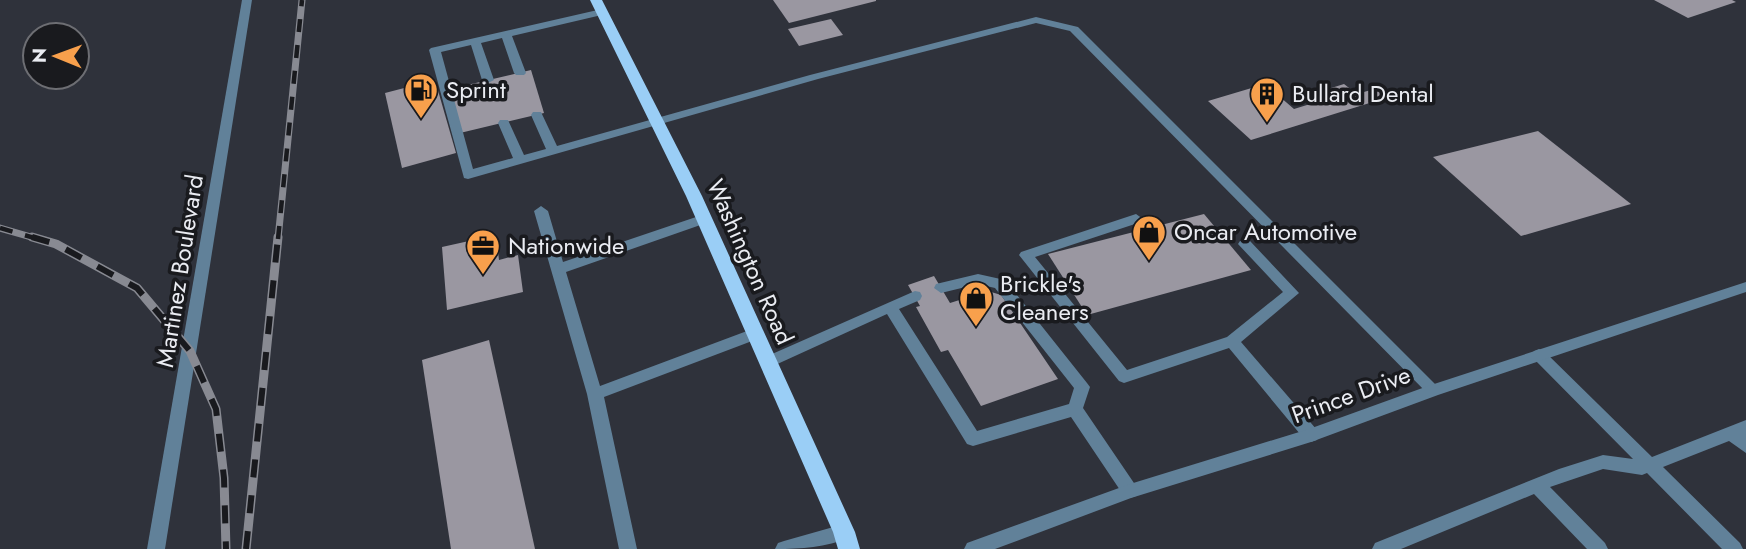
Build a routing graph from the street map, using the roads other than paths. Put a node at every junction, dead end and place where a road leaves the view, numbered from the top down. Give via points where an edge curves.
1 (247, 0) edge
2 (599, 6) edge
3 (506, 34) junction
4 (475, 41) junction
5 (520, 73) dead end
6 (488, 80) dead end
7 (537, 115) dead end
8 (656, 121) junction
9 (504, 122) dead end
10 (553, 151) junction
11 (520, 161) junction
12 (541, 211) dead end
13 (704, 219) junction
14 (1136, 219) dead end
15 (1245, 244) dead end
16 (559, 269) junction
17 (1746, 287) edge
18 (941, 288) dead end
19 (915, 296) dead end
20 (890, 307) junction
21 (755, 334) junction
22 (1233, 341) junction
23 (1539, 355) junction
24 (768, 362) junction
25 (1433, 390) junction
26 (595, 394) junction
27 (1075, 409) junction
28 (1739, 430) edge
29 (1311, 435) junction
30 (1746, 446) edge
31 (1652, 465) junction
32 (1537, 485) junction
33 (1130, 491) junction
34 (847, 540) edge
35 (156, 549) edge
36 (628, 549) edge
37 (784, 549) edge
38 (973, 549) edge
39 (1381, 549) edge
40 (1599, 549) edge
41 (1734, 549) edge

1 - 35 street, Martinez Boulevard
2 - 3 street
2 - 8 main road, Washington Road
3 - 4 street
3 - 5 street
4 - 6 street
4 - 11 street via 435,50 468,175
7 - 10 street
8 - 10 street
8 - 13 main road, Washington Road
8 - 25 street via 1036,20 1074,29
9 - 11 street
10 - 11 street
12 - 16 street
13 - 16 street
13 - 21 main road, Washington Road
14 - 22 street via 1026,255 1124,377
15 - 22 street via 1292,293
16 - 26 street
17 - 23 street, Prince Drive
18 - 27 street via 978,279 1000,284 1082,387
19 - 20 street
20 - 24 street
20 - 27 street via 973,439
21 - 24 main road, Washington Road
21 - 26 street
22 - 29 street
23 - 25 street, Prince Drive
23 - 31 street
24 - 34 main road, Washington Road
25 - 29 street, Prince Drive
26 - 36 street
27 - 33 street
28 - 30 street
28 - 31 street
29 - 33 street, Prince Drive
31 - 32 street via 1642,468 1603,462
31 - 41 street
32 - 39 street
32 - 40 street
33 - 38 street, Prince Drive
34 - 37 street

